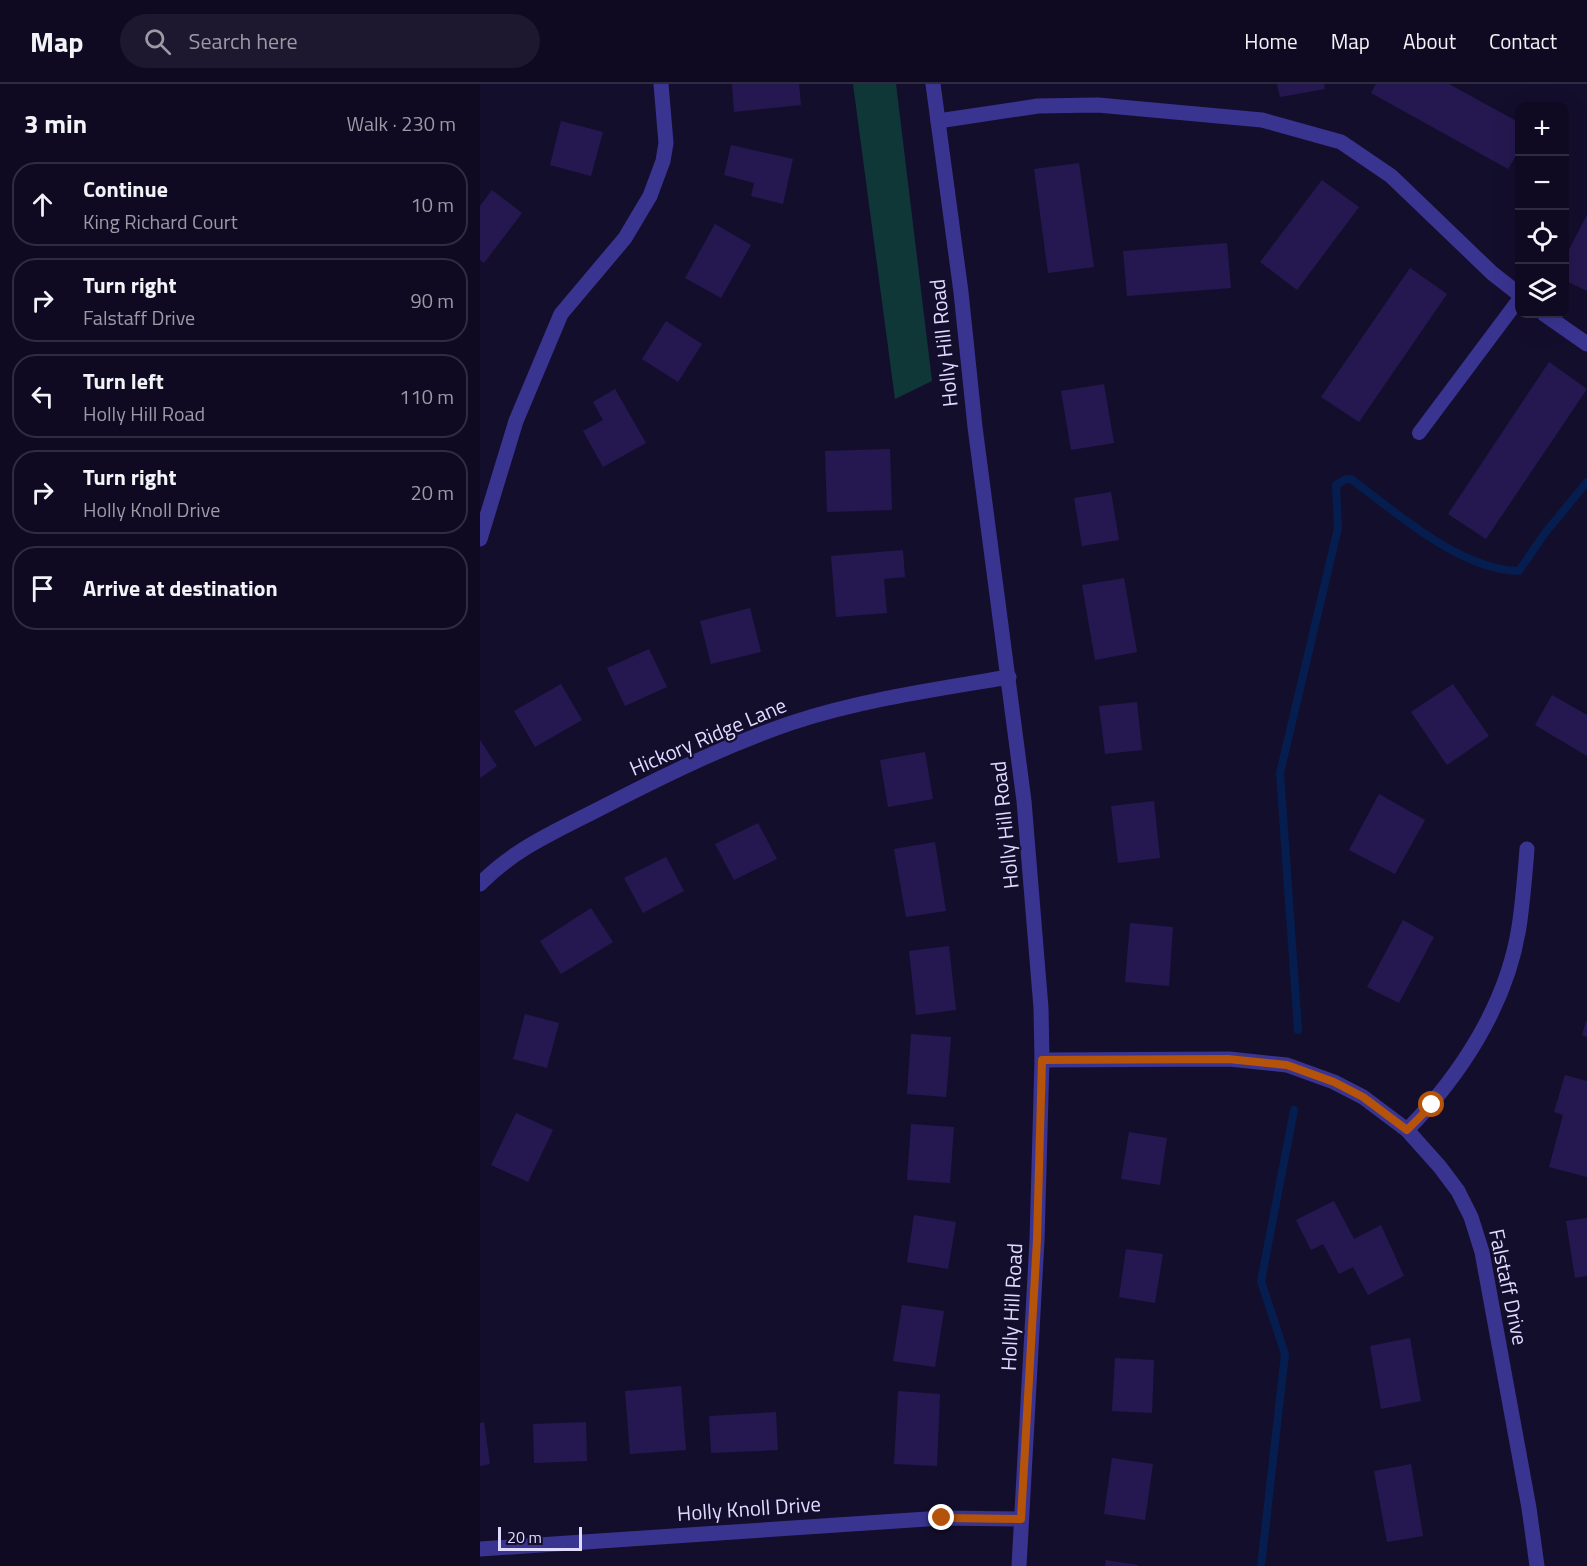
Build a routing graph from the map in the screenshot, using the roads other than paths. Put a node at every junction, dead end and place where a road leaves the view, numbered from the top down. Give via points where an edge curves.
1 (661, 84) edge
2 (933, 84) edge
3 (938, 121) junction
4 (1515, 292) edge
5 (1515, 303) edge
6 (1550, 318) edge
7 (1587, 344) edge
8 (1419, 433) dead end
9 (480, 539) edge
10 (1009, 677) junction
11 (1527, 849) dead end
12 (480, 884) edge
13 (1042, 1060) junction
14 (1407, 1130) junction
15 (1021, 1519) junction
16 (480, 1549) edge
17 (1018, 1566) edge
18 (1537, 1566) edge

1 - 9 street via 666,143 650,196 625,238 561,314 516,422
2 - 3 street, Holly Hill Road
3 - 4 street via 1042,105 1098,105 1262,120 1341,142 1391,176
3 - 10 street, Holly Hill Road
5 - 8 lane
6 - 7 street
10 - 12 street, Hickory Ridge Lane via 899,696 793,722 748,738 524,847
10 - 13 street, Holly Hill Road via 1036,929
11 - 14 street via 1519,928 1507,976 1464,1060 1432,1105
13 - 14 street, Falstaff Drive via 1228,1059 1287,1065 1363,1097
13 - 15 street, Holly Hill Road via 1037,1240
14 - 18 street, Falstaff Drive via 1458,1191 1482,1252
15 - 16 street, Holly Knoll Drive via 931,1518
15 - 17 street, Holly Hill Road

